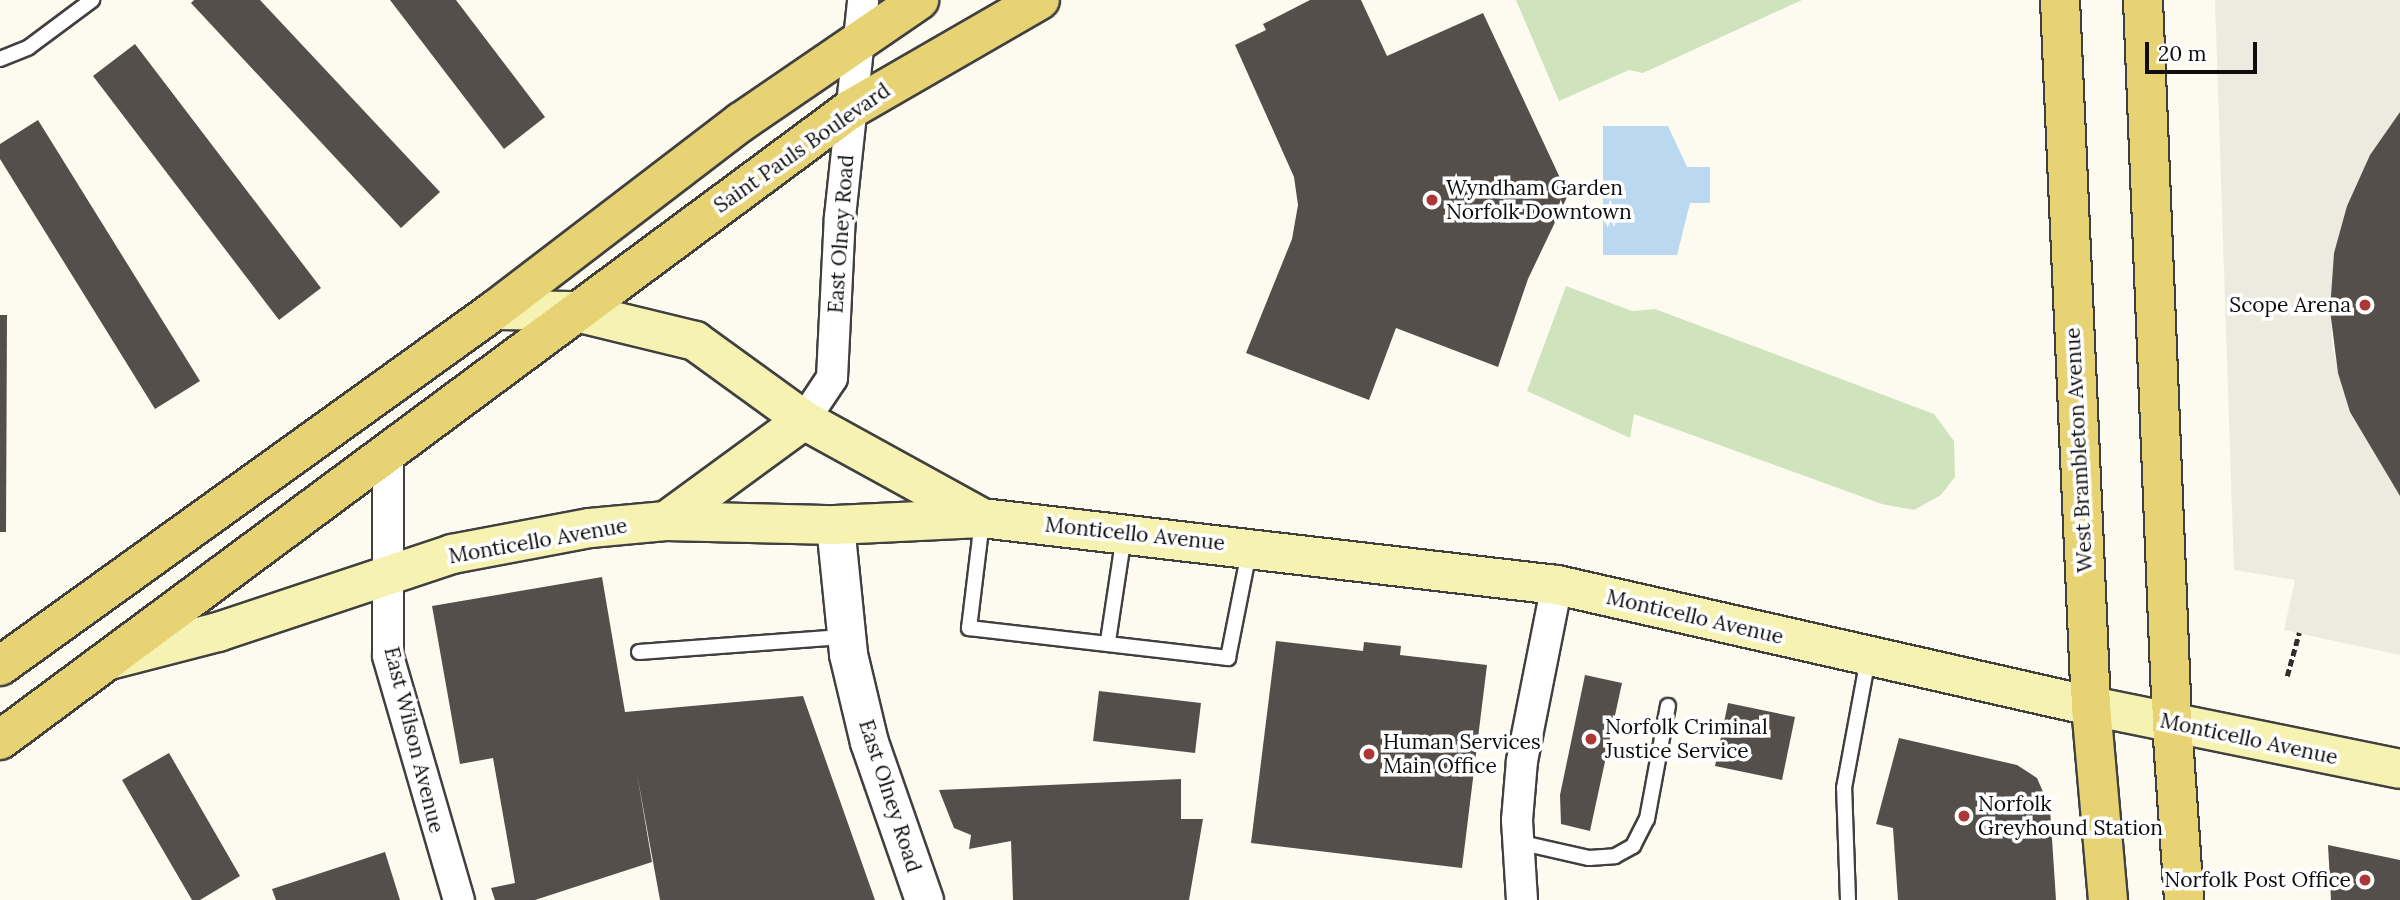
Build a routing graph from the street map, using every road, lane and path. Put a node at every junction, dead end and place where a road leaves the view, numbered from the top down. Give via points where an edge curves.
1 (92, 0) edge
2 (863, 0) edge
3 (919, 0) edge
4 (1040, 0) edge
5 (2060, 0) edge
6 (2143, 0) edge
7 (859, 39) junction
8 (0, 59) edge
9 (851, 109) junction
10 (495, 310) junction
11 (572, 312) junction
12 (804, 419) junction
13 (388, 451) junction
14 (982, 518) junction
15 (666, 521) junction
16 (835, 525) junction
17 (1124, 533) junction
18 (1250, 547) junction
19 (387, 578) junction
20 (1557, 585) junction
21 (2299, 633) dead end
22 (846, 637) junction
23 (1108, 641) junction
24 (639, 652) dead end
25 (1868, 656) junction
26 (109, 660) junction
27 (0, 666) edge
28 (2287, 676) dead end
29 (1668, 706) dead end
30 (2091, 706) junction
31 (2172, 723) junction
32 (0, 740) edge
33 (2400, 769) edge
34 (1518, 842) junction
35 (459, 900) edge
36 (924, 900) edge
37 (1522, 900) edge
38 (1847, 900) edge
39 (2108, 900) edge
40 (2184, 900) edge

1 - 8 lane via 29,47
2 - 7 street, East Olney Road
3 - 7 main road
4 - 9 main road, Saint Pauls Boulevard
5 - 30 main road, West Brambleton Avenue
6 - 31 main road
7 - 9 street, East Olney Road
7 - 10 main road
9 - 11 main road, Saint Pauls Boulevard
9 - 12 street, East Olney Road via 832,378
10 - 11 main road, Monticello Avenue
10 - 27 main road
11 - 12 main road, Monticello Avenue via 695,341
11 - 13 main road, Monticello Avenue
12 - 14 main road, Monticello Avenue
12 - 15 main road
13 - 19 street, East Wilson Avenue
13 - 26 main road, Monticello Avenue
14 - 16 main road, Monticello Avenue
14 - 17 main road, Monticello Avenue
14 - 23 lane via 969,628
15 - 16 main road, Monticello Avenue
15 - 19 main road, Monticello Avenue via 590,528 452,554
16 - 22 street, East Olney Road
17 - 18 main road, Monticello Avenue
17 - 23 lane
18 - 20 main road, Monticello Avenue
18 - 23 lane via 1228,658
19 - 26 main road, Monticello Avenue
19 - 35 street, East Wilson Avenue via 388,656
20 - 25 main road, Monticello Avenue
20 - 34 street via 1522,761
21 - 28 path
22 - 24 lane
22 - 36 street, East Olney Road via 869,742
25 - 30 main road, Monticello Avenue
25 - 38 lane via 1844,789
26 - 32 main road, Monticello Avenue
29 - 34 lane via 1647,819 1633,846 1615,856 1589,858
30 - 31 main road, Monticello Avenue
30 - 39 main road, West Brambleton Avenue
31 - 33 main road, Monticello Avenue
31 - 40 main road
34 - 37 street

